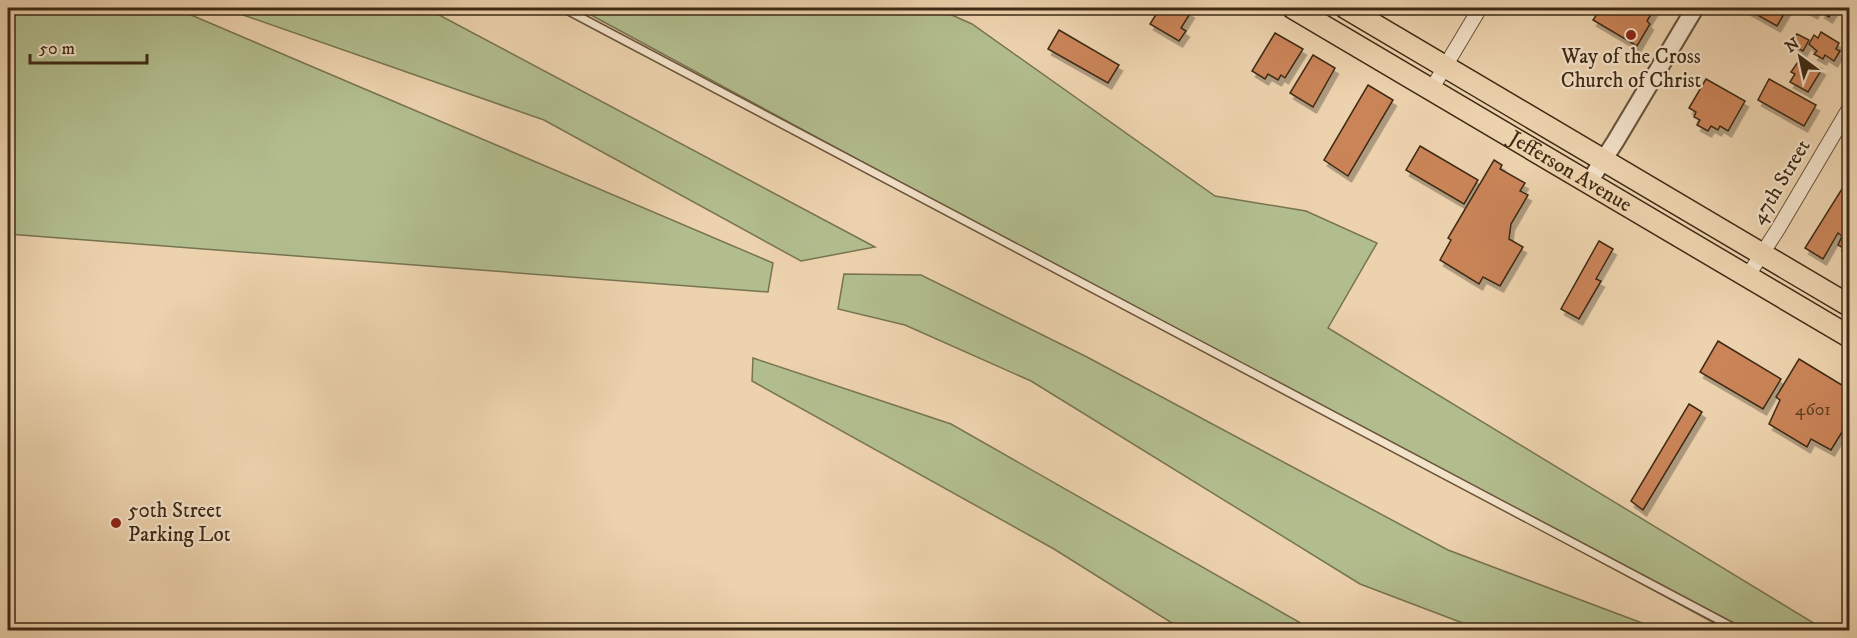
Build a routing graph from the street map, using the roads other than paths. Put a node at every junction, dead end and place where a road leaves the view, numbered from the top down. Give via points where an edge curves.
1 (563, 8) edge
2 (1293, 8) edge
3 (1346, 8) edge
4 (1480, 8) edge
5 (1695, 8) edge
6 (1445, 67) junction
7 (1431, 90) junction
8 (1850, 107) edge
9 (1603, 160) junction
10 (1589, 182) junction
11 (1762, 254) junction
12 (1747, 277) junction
13 (1850, 306) edge
14 (1850, 337) edge
15 (1738, 630) edge

1 - 15 lane
2 - 7 main road, Jefferson Avenue
3 - 6 main road, Jefferson Avenue
4 - 6 street
5 - 9 street
6 - 7 street
6 - 9 main road, Jefferson Avenue
7 - 10 main road, Jefferson Avenue
8 - 11 street, 47th Street
9 - 10 street
9 - 11 main road, Jefferson Avenue
10 - 12 main road, Jefferson Avenue
11 - 12 street, 47th Street
11 - 13 main road, Jefferson Avenue
12 - 14 main road, Jefferson Avenue

